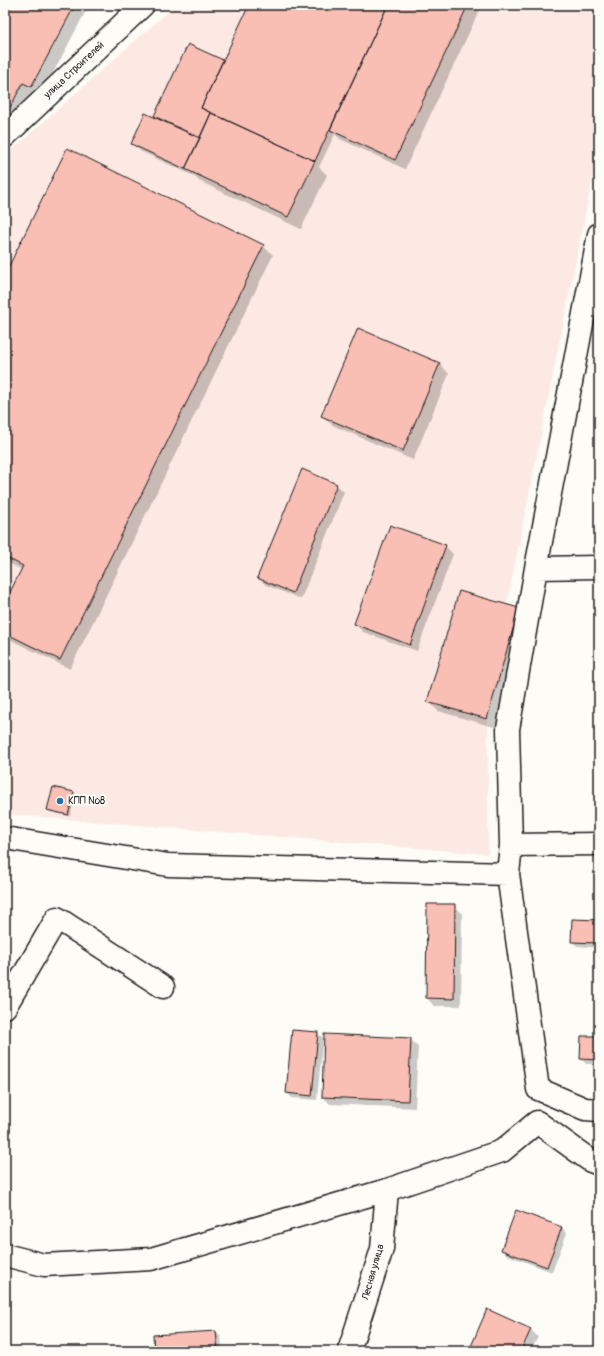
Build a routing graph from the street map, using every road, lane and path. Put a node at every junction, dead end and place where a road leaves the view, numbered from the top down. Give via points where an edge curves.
1 (143, 5) edge
2 (5, 136) edge
3 (599, 234) edge
4 (595, 272) edge
5 (599, 567) edge
6 (536, 568) junction
7 (5, 838) edge
8 (599, 844) edge
9 (511, 845) junction
10 (508, 874) junction
11 (163, 987) dead end
12 (5, 1007) edge
13 (538, 1089) junction
14 (599, 1110) edge
15 (537, 1122) junction
16 (599, 1164) edge
17 (386, 1190) junction
18 (5, 1255) edge
19 (349, 1351) edge

1 - 2 street, улица Строителей
3 - 4 street
4 - 6 street
5 - 6 street
6 - 9 street via 508,729
7 - 10 street via 168,864
8 - 9 street
9 - 10 street
10 - 13 street
11 - 12 street via 57,918
13 - 14 street via 585,1109
13 - 15 street
15 - 16 street via 591,1161
15 - 17 street via 502,1151
17 - 18 street via 151,1259 44,1265
17 - 19 street, Лесная улица via 382,1249

